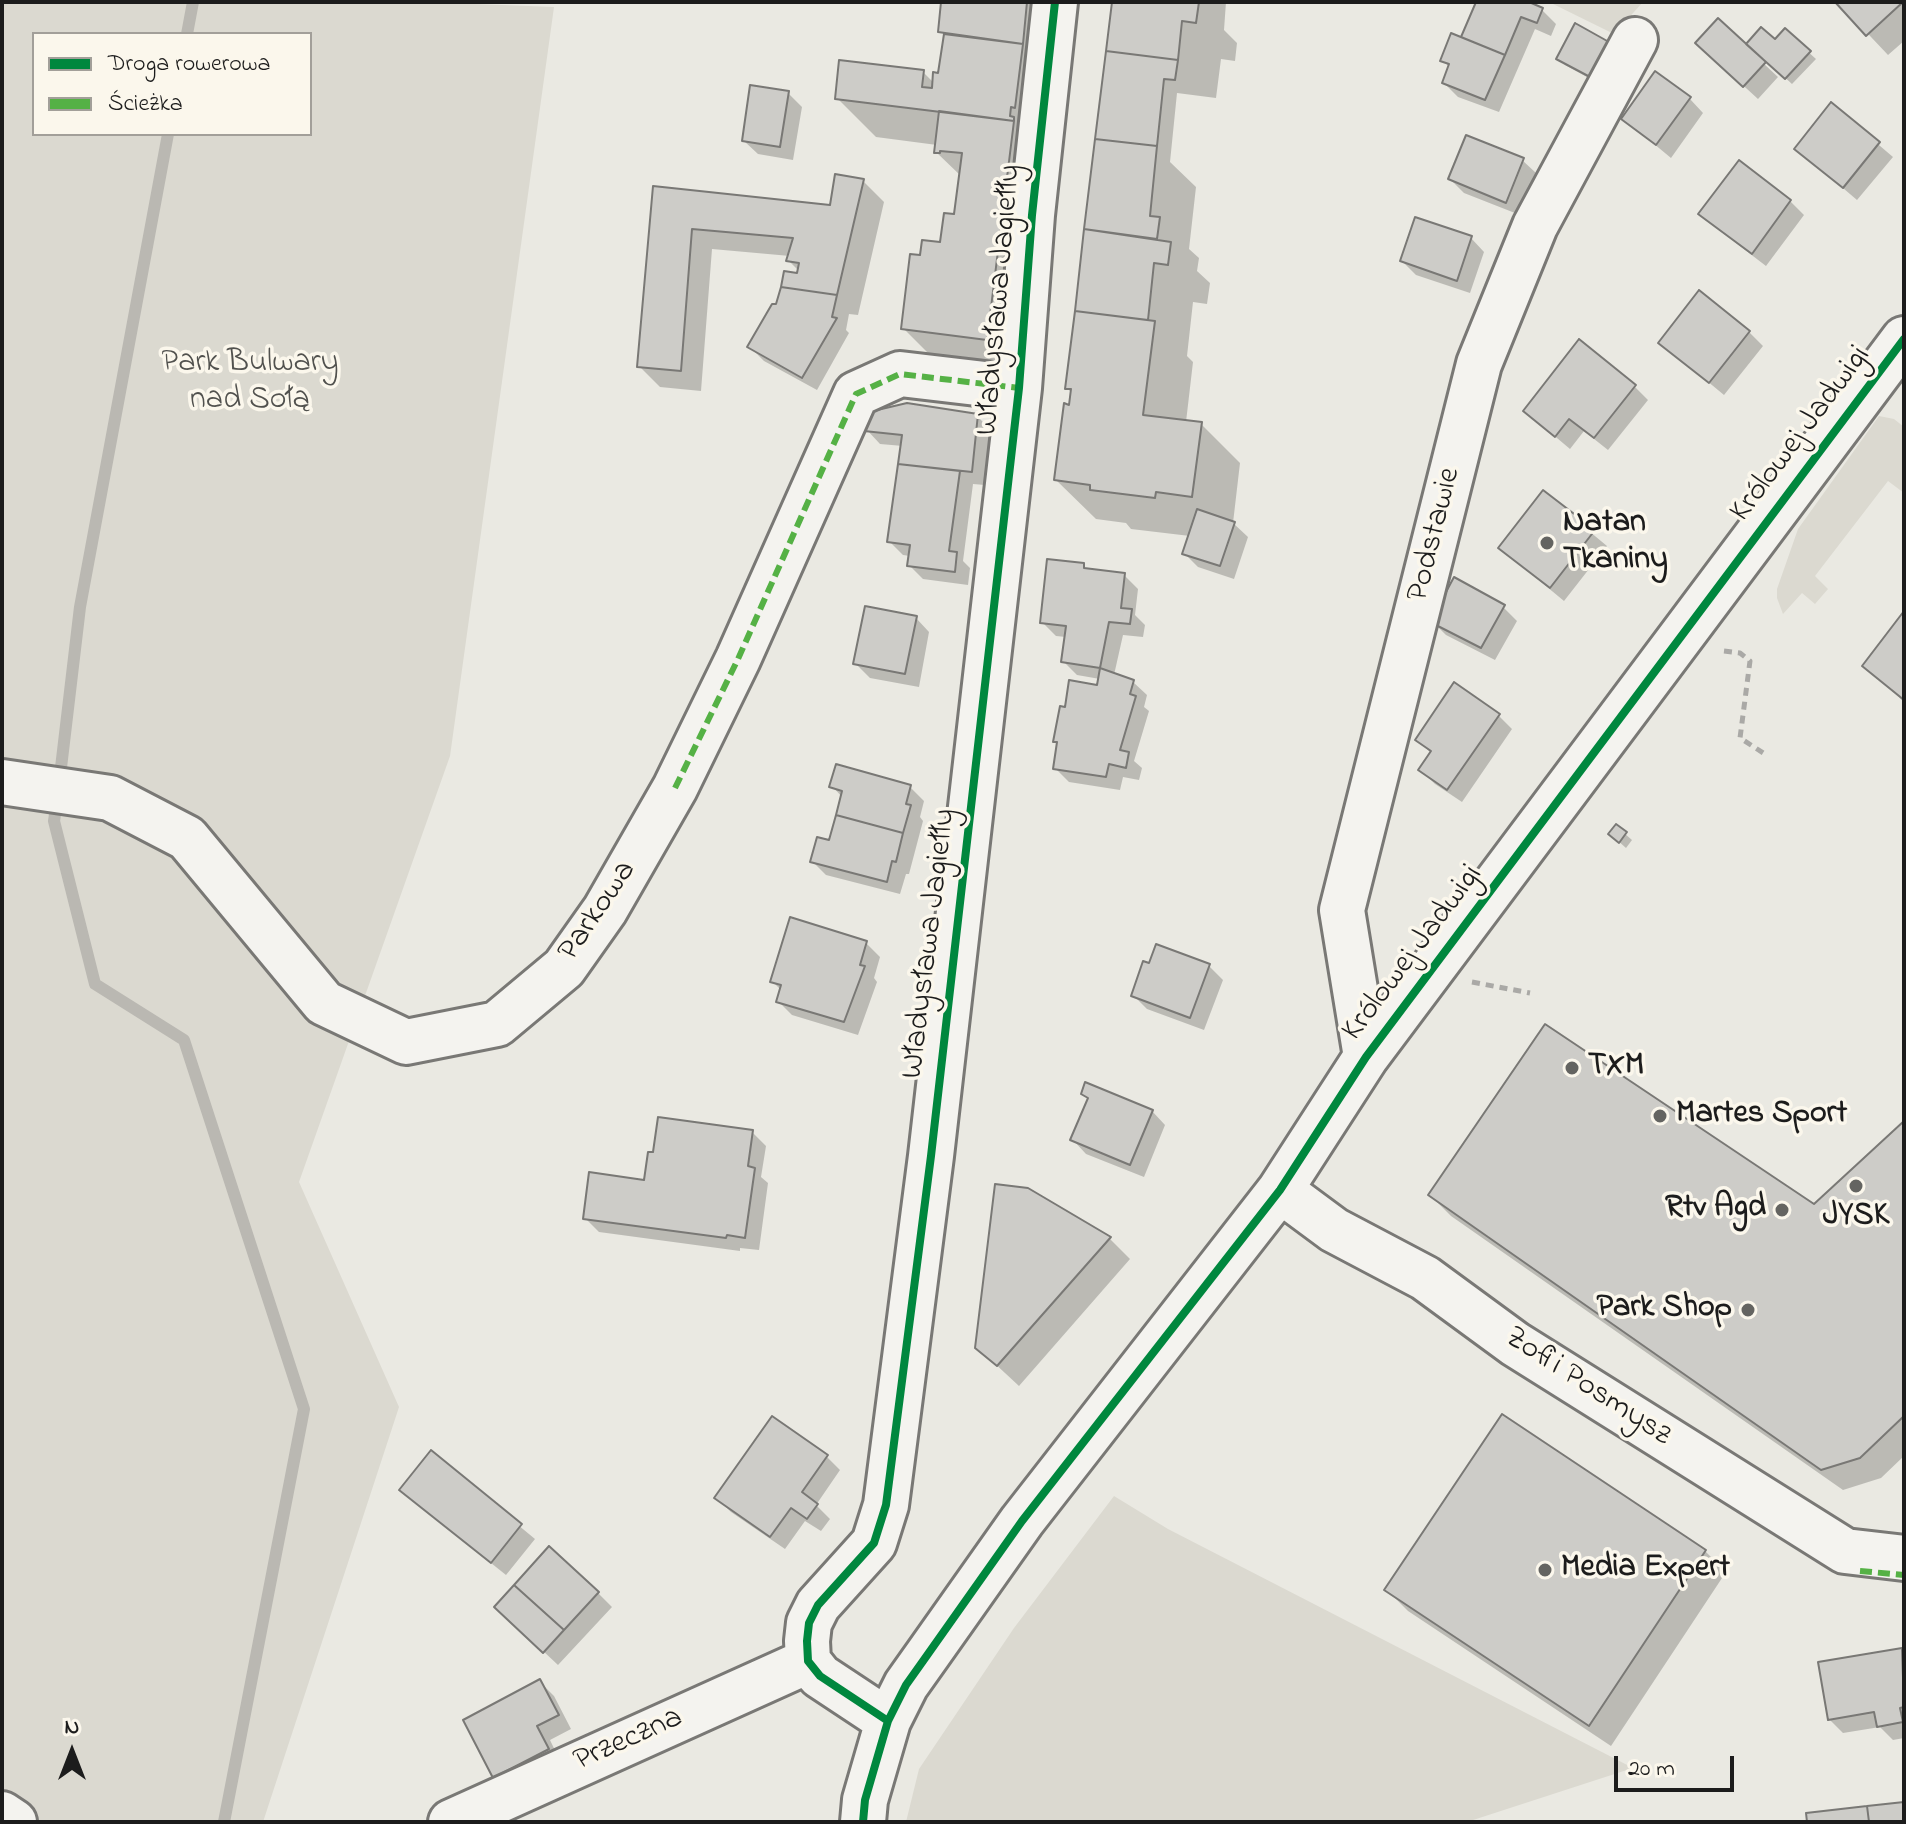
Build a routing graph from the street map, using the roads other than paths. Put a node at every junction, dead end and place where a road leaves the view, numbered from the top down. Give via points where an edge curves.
1 (1055, 2) edge
2 (1635, 40) dead end
3 (1904, 339) edge
4 (1019, 388) junction
5 (2, 782) edge
6 (1366, 1057) junction
7 (1280, 1190) junction
8 (1904, 1558) edge
9 (808, 1661) junction
10 (888, 1721) junction
11 (2, 1814) edge
12 (14, 1822) edge
13 (451, 1822) edge
14 (863, 1822) edge

1 - 4 street, Władysława Jagiełły
2 - 6 street, Podstawie via 1535,226 1479,364 1342,910
3 - 6 street, Królowej Jadwigi
4 - 5 street, Parkowa via 900,374 856,394 675,788 605,910 564,968 497,1024 406,1042 324,1003 187,838 110,798
4 - 9 street, Władysława Jagiełły via 886,1505 874,1543 818,1605 809,1623
6 - 7 street, Królowej Jadwigi
7 - 8 street, Zofii Posmysz via 1334,1230 1425,1278 1515,1344 1845,1551
7 - 10 street, Królowej Jadwigi via 1022,1521 906,1685
9 - 10 street via 820,1676
9 - 13 street, Przeczna
10 - 14 street
11 - 12 street

